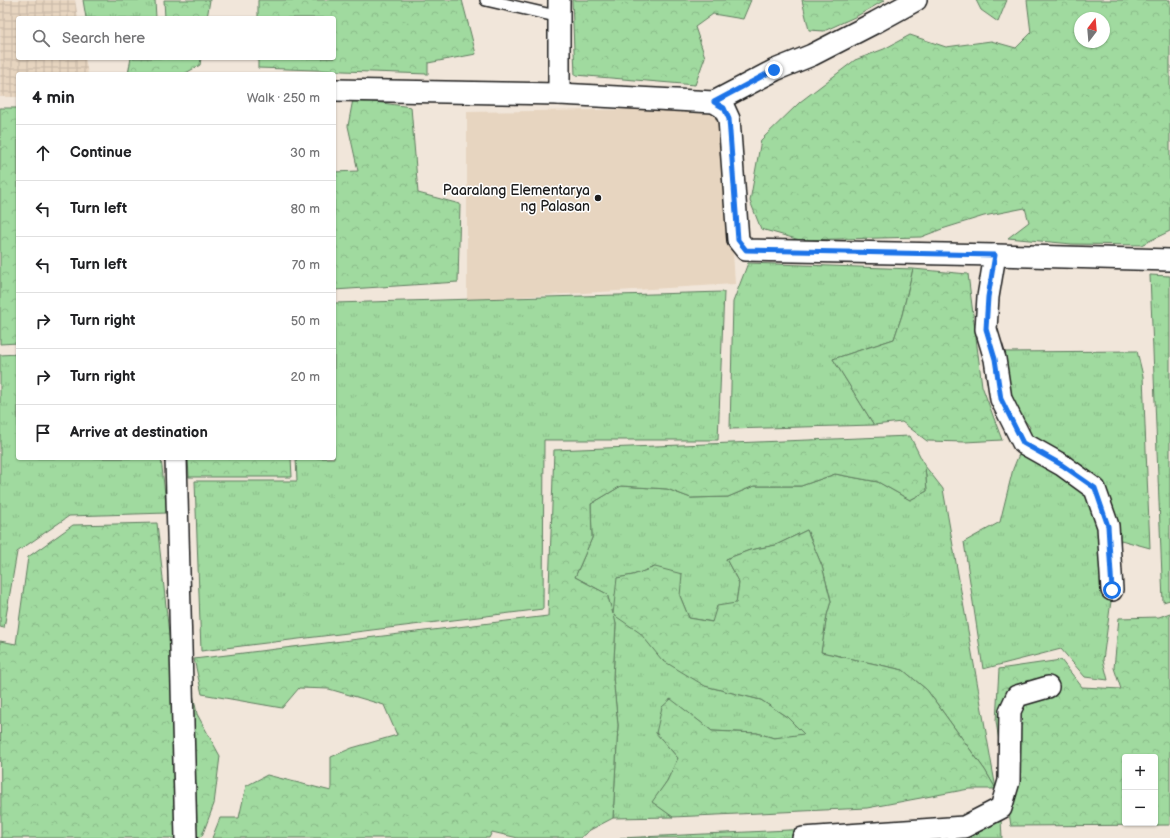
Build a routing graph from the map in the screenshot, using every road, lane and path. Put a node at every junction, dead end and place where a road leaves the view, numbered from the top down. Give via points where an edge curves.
1 (486, 0) edge
2 (916, 0) edge
3 (560, 9) edge
4 (336, 90) edge
5 (559, 94) junction
6 (714, 102) junction
7 (995, 255) junction
8 (1170, 260) edge
9 (176, 460) edge
10 (1112, 590) dead end
11 (1048, 687) dead end
12 (186, 838) edge
13 (802, 838) edge

1 - 3 lane
2 - 6 street via 812,55 774,70
3 - 5 street
4 - 5 street
5 - 6 street
6 - 7 street via 724,108 729,119 738,240 746,250
7 - 8 street
7 - 10 street via 986,329 995,359 1001,399 1023,443 1062,465 1095,488 1108,526
9 - 12 street
11 - 13 street via 1017,696 1010,711 1009,781 1001,808 964,827

